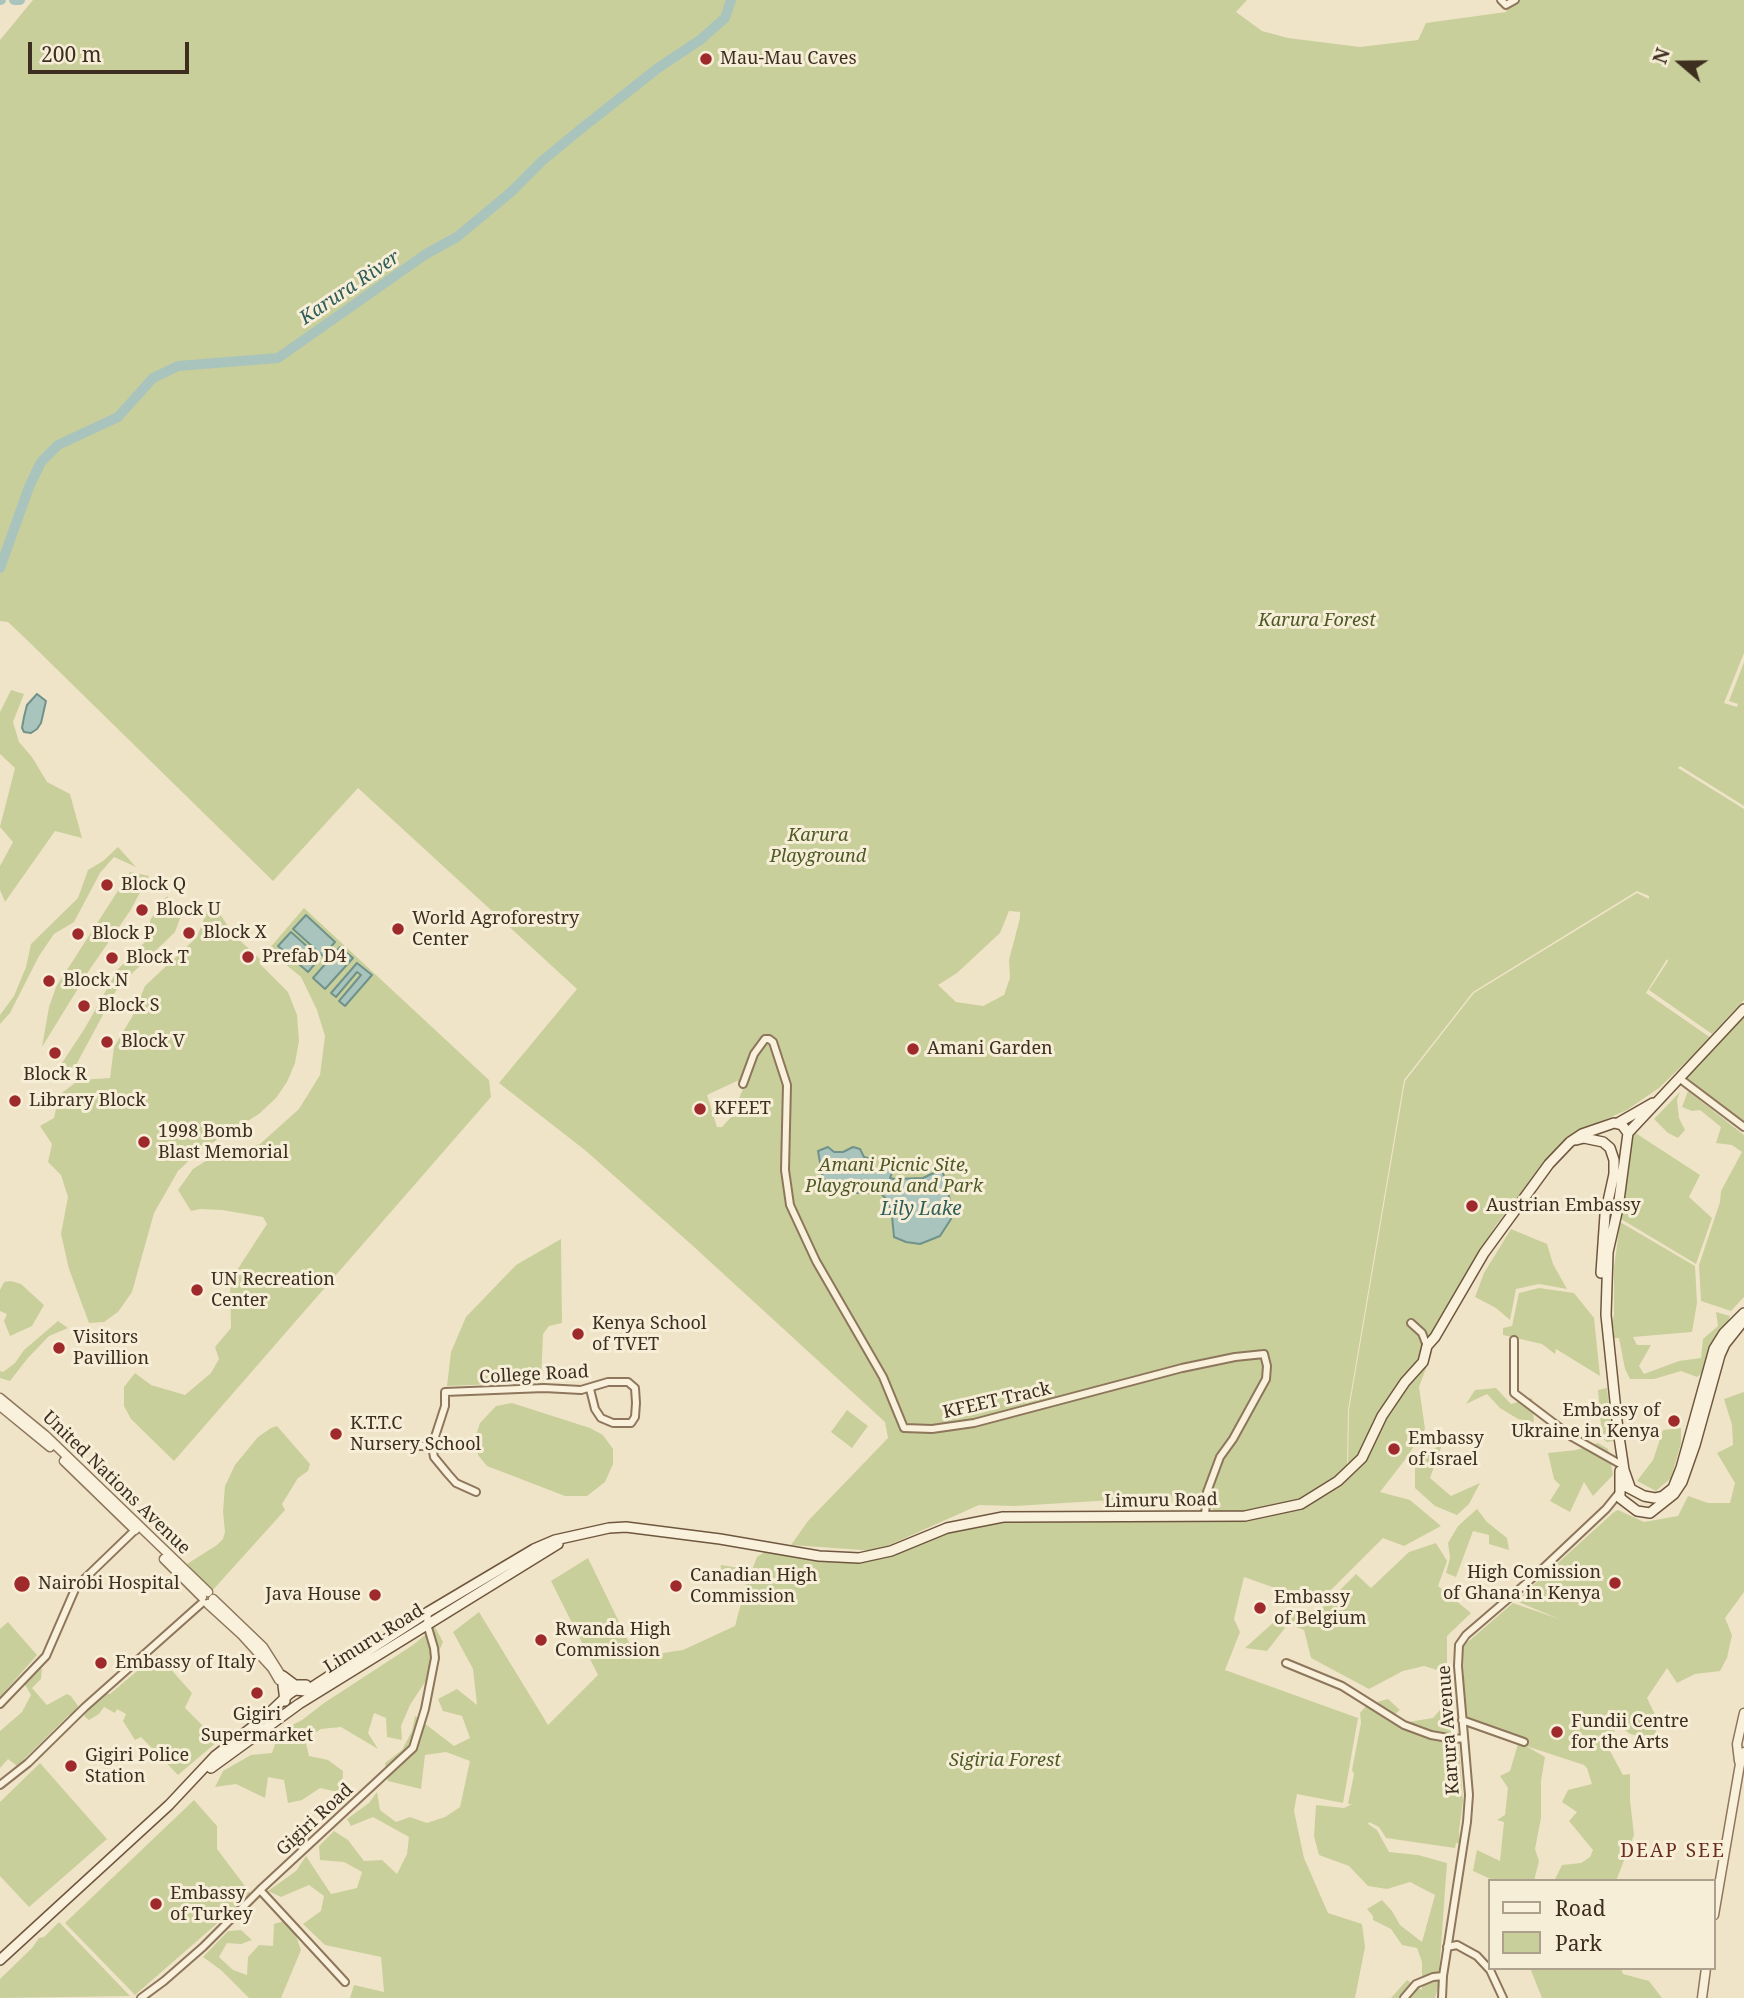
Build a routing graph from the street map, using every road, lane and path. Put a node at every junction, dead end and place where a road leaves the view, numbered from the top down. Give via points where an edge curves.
1 (1501, 0) edge
2 (1515, 0) edge
3 (1744, 1009) edge
4 (1679, 1078) junction
5 (743, 1084) dead end
6 (1660, 1098) junction
7 (1618, 1123) junction
8 (1606, 1126) junction
9 (1744, 1126) edge
10 (1628, 1133) junction
11 (1570, 1142) junction
12 (1626, 1143) junction
13 (1606, 1145) junction
14 (1744, 1312) edge
15 (1744, 1320) edge
16 (1411, 1323) dead end
17 (1514, 1340) dead end
18 (1427, 1346) junction
19 (590, 1388) junction
20 (0, 1398) edge
21 (0, 1406) edge
22 (384, 1446) dead end
23 (432, 1446) junction
24 (1620, 1464) junction
25 (476, 1492) dead end
26 (1625, 1493) junction
27 (1205, 1516) junction
28 (135, 1530) junction
29 (572, 1536) junction
30 (207, 1599) junction
31 (428, 1612) junction
32 (415, 1621) junction
33 (427, 1624) junction
34 (402, 1635) junction
35 (1286, 1663) dead end
36 (348, 1665) junction
37 (283, 1681) junction
38 (300, 1695) junction
39 (286, 1699) junction
40 (0, 1704) edge
41 (293, 1708) junction
42 (1744, 1713) edge
43 (1462, 1720) junction
44 (1464, 1738) junction
45 (1524, 1742) dead end
46 (1744, 1752) edge
47 (1740, 1764) junction
48 (198, 1776) junction
49 (0, 1785) edge
50 (260, 1891) junction
51 (1716, 1903) edge
52 (1447, 1947) junction
53 (0, 1960) edge
54 (1488, 1968) edge
55 (1490, 1970) edge
56 (1706, 1970) edge
57 (1444, 1973) junction
58 (345, 1982) dead end
59 (141, 1998) edge
60 (1404, 1998) edge
61 (1442, 1998) edge
62 (1503, 1998) edge
63 (1702, 1998) edge

1 - 2 street via 1506,5
3 - 4 main road
4 - 6 main road
4 - 9 street
5 - 27 street, KFEET Track via 754,1054 769,1039 787,1085 785,1170 790,1205 816,1261 883,1377 904,1428 974,1423 1182,1368 1264,1354 1266,1379 1220,1457 1207,1492
6 - 7 main road, Limuru Road
6 - 10 main road
7 - 8 main road, Limuru Road
7 - 10 main road
8 - 11 main road, Limuru Road
8 - 13 main road via 1602,1133
10 - 12 main road
11 - 13 main road via 1584,1138
11 - 18 main road, Limuru Road via 1485,1253
12 - 13 main road via 1617,1148
12 - 26 main road via 1608,1252 1606,1315
13 - 24 main road via 1615,1167 1605,1215 1601,1291
14 - 26 main road via 1714,1349 1673,1488 1655,1498
15 - 26 main road via 1720,1355 1698,1437 1678,1488 1650,1513 1630,1507
16 - 18 street
17 - 24 street via 1514,1392 1572,1437
18 - 27 main road, Limuru Road via 1423,1362 1382,1416 1362,1458 1338,1481 1301,1504 1245,1516
19 - 19 street, College Road via 598,1415 618,1424 631,1423 635,1388 628,1382
19 - 23 street, College Road via 445,1392
20 - 30 street, United Nations Avenue via 45,1435
21 - 28 street, United Nations Avenue
22 - 23 street
23 - 25 street via 434,1457 456,1483
24 - 26 main road
26 - 43 street, Karura Avenue via 1461,1641
27 - 29 main road, Limuru Road via 1003,1517 947,1528 868,1558 796,1553 648,1530 609,1528
28 - 30 street, United Nations Avenue
28 - 40 street via 76,1587 46,1656
29 - 31 main road, Limuru Road via 534,1549
29 - 33 main road, Limuru Road
30 - 37 street, United Nations Avenue via 263,1647
30 - 49 street
31 - 32 main road, Limuru Road
31 - 33 street, Gigiri Road
32 - 33 street
32 - 34 main road, Limuru Road
33 - 34 main road, Limuru Road
33 - 50 street, Gigiri Road via 435,1658 413,1748
34 - 36 main road, Limuru Road
34 - 38 main road, Limuru Road
35 - 44 street via 1349,1689 1404,1725 1432,1735
36 - 37 main road via 302,1686
36 - 38 main road, Limuru Road
37 - 38 street, United Nations Avenue
37 - 39 main road
38 - 39 main road, Limuru Road
38 - 41 main road, Limuru Road
39 - 41 main road via 286,1706
39 - 48 main road, Limuru Road via 222,1750
41 - 48 main road, Limuru Road
42 - 47 street via 1737,1744
43 - 44 street, Karura Avenue
43 - 45 street
44 - 52 street, Karura Avenue via 1467,1822
46 - 47 street
47 - 51 street
48 - 53 main road, Limuru Road
50 - 58 street
50 - 59 street, Gigiri Road via 203,1947
52 - 54 street via 1457,1945 1478,1956
52 - 57 street, Karura Avenue
55 - 62 street
56 - 63 street
57 - 60 street via 1416,1984
57 - 61 street, Karura Avenue

